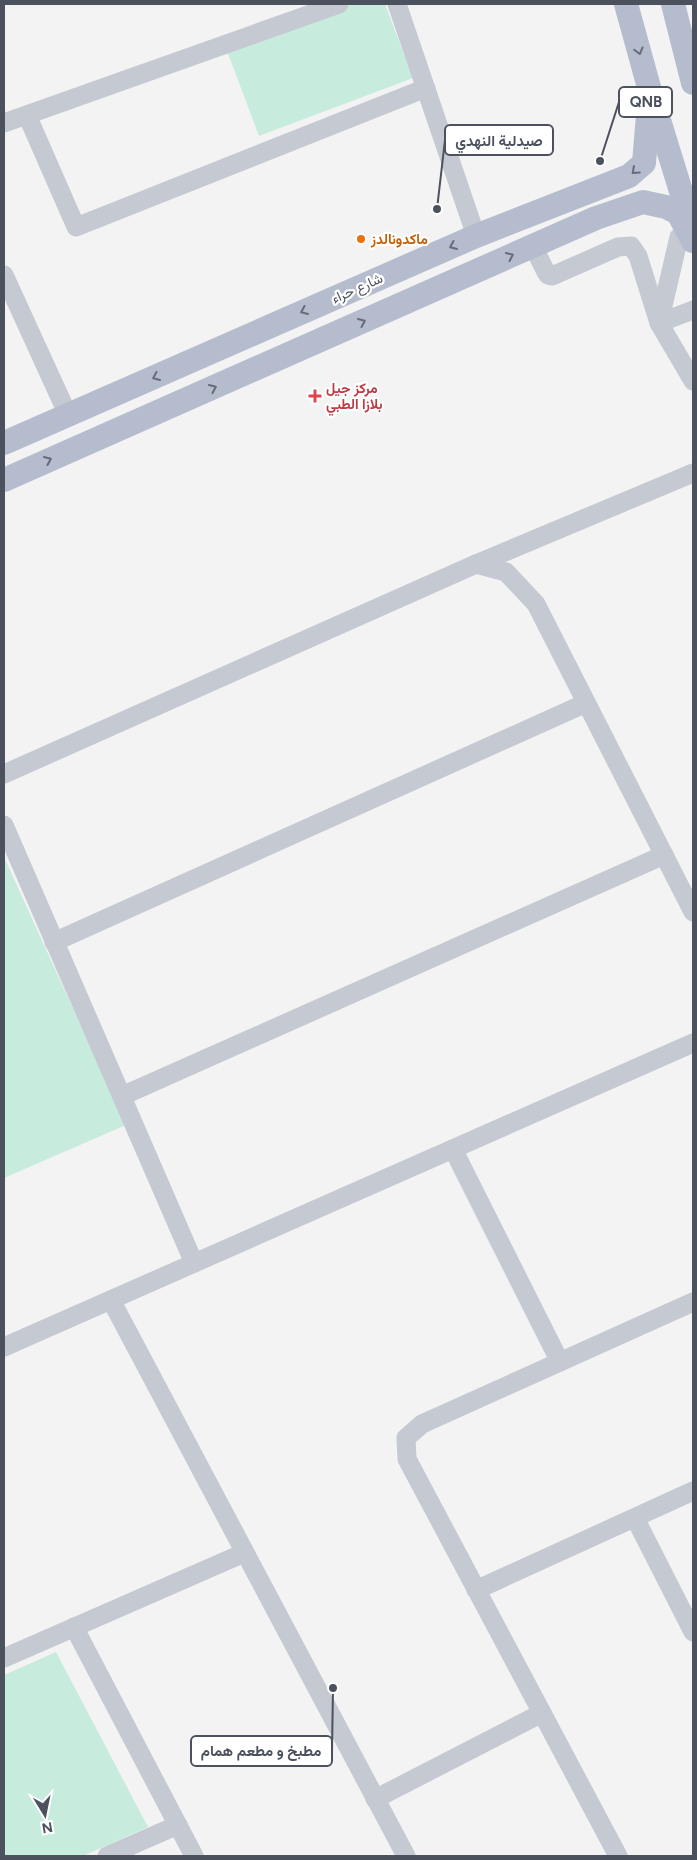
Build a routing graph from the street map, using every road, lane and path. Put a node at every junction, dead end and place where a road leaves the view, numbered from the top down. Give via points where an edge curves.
1 (339, 4) edge
2 (397, 4) edge
3 (626, 4) edge
4 (673, 4) edge
5 (693, 83) edge
6 (426, 88) junction
7 (650, 91) junction
8 (27, 115) junction
9 (4, 123) edge
10 (585, 194) junction
11 (596, 218) junction
12 (476, 236) junction
13 (688, 236) edge
14 (533, 246) junction
15 (4, 275) edge
16 (693, 310) edge
17 (659, 323) junction
18 (693, 381) edge
19 (68, 415) junction
20 (4, 443) edge
21 (693, 473) edge
22 (4, 480) edge
23 (476, 564) junction
24 (586, 703) junction
25 (4, 774) edge
26 (4, 825) edge
27 (664, 855) junction
28 (693, 912) edge
29 (54, 942) junction
30 (693, 1043) edge
31 (122, 1096) junction
32 (453, 1149) junction
33 (194, 1263) junction
34 (110, 1300) junction
35 (693, 1302) edge
36 (4, 1345) edge
37 (560, 1362) junction
38 (693, 1491) edge
39 (635, 1518) junction
40 (244, 1552) junction
41 (476, 1590) junction
42 (74, 1627) junction
43 (693, 1632) edge
44 (4, 1658) edge
45 (542, 1713) junction
46 (375, 1799) junction
47 (178, 1825) junction
48 (107, 1856) edge
49 (194, 1856) edge
50 (406, 1856) edge
51 (618, 1856) edge

1 - 8 street
2 - 6 street
3 -> 7 main road
4 - 5 main road
6 - 8 street via 76,227
6 - 12 street
7 -> 10 main road, شارع حراء via 644,163 629,176
7 - 13 main road
8 - 9 street
10 - 11 main road
10 - 12 main road, شارع حراء
11 - 13 main road via 643,202 678,213
11 - 14 main road
12 -> 19 main road, شارع حراء
13 - 17 street
14 - 17 street via 546,272 552,276 618,247 631,246 638,256
22 -> 14 main road
15 - 19 street
16 - 17 street
17 - 18 street
19 - 20 main road, شارع حراء
21 - 23 street
23 - 24 street via 506,572 536,604
23 - 25 street
24 - 27 street
24 - 29 street
26 - 29 street
27 - 28 street
27 - 31 street
29 - 31 street
30 - 32 street
31 - 33 street
32 - 33 street
32 - 37 street
33 - 34 street
34 - 36 street
34 - 40 street
35 - 37 street
37 - 41 street via 422,1424 406,1438 406,1459
38 - 39 street
39 - 41 street
39 - 43 street
40 - 42 street
40 - 46 street
41 - 45 street
42 - 44 street
42 - 47 street
45 - 46 street
45 - 51 street
46 - 50 street
47 - 48 street
47 - 49 street

